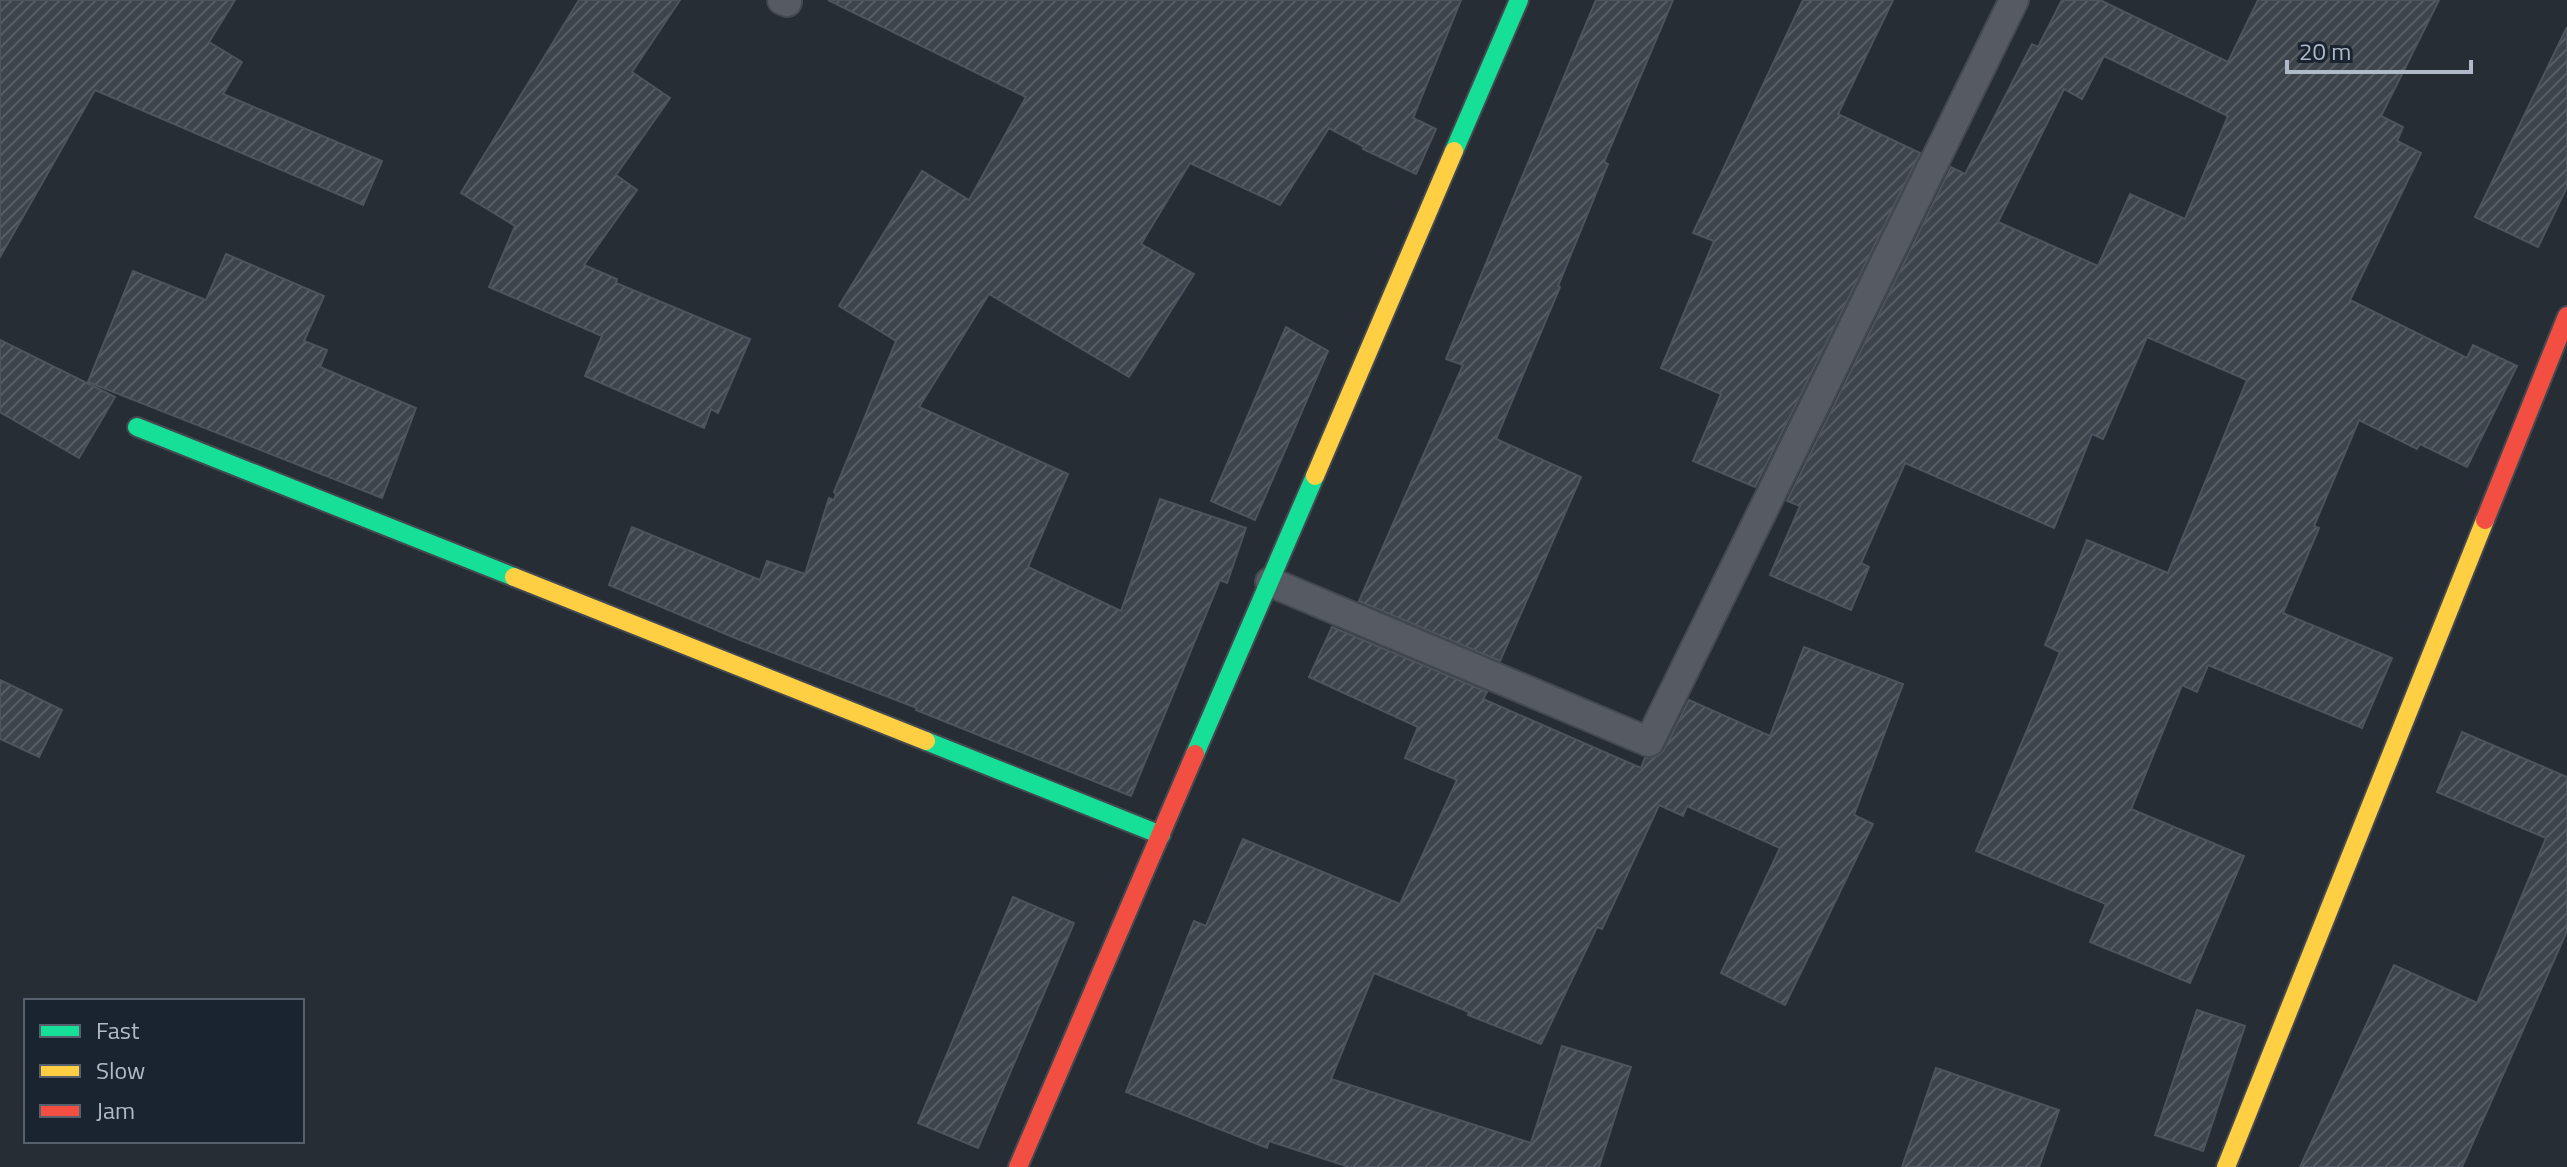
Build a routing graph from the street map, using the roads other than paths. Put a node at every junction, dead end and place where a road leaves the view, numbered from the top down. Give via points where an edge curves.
1 (1519, 0) edge
2 (2014, 0) edge
3 (2567, 316) edge
4 (137, 427) dead end
5 (1270, 582) junction
6 (1161, 835) junction
7 (1018, 1167) edge
8 (2226, 1167) edge

1 - 5 street
2 - 5 lane via 1649,742
3 - 8 street
4 - 6 street
5 - 6 street
6 - 7 street

